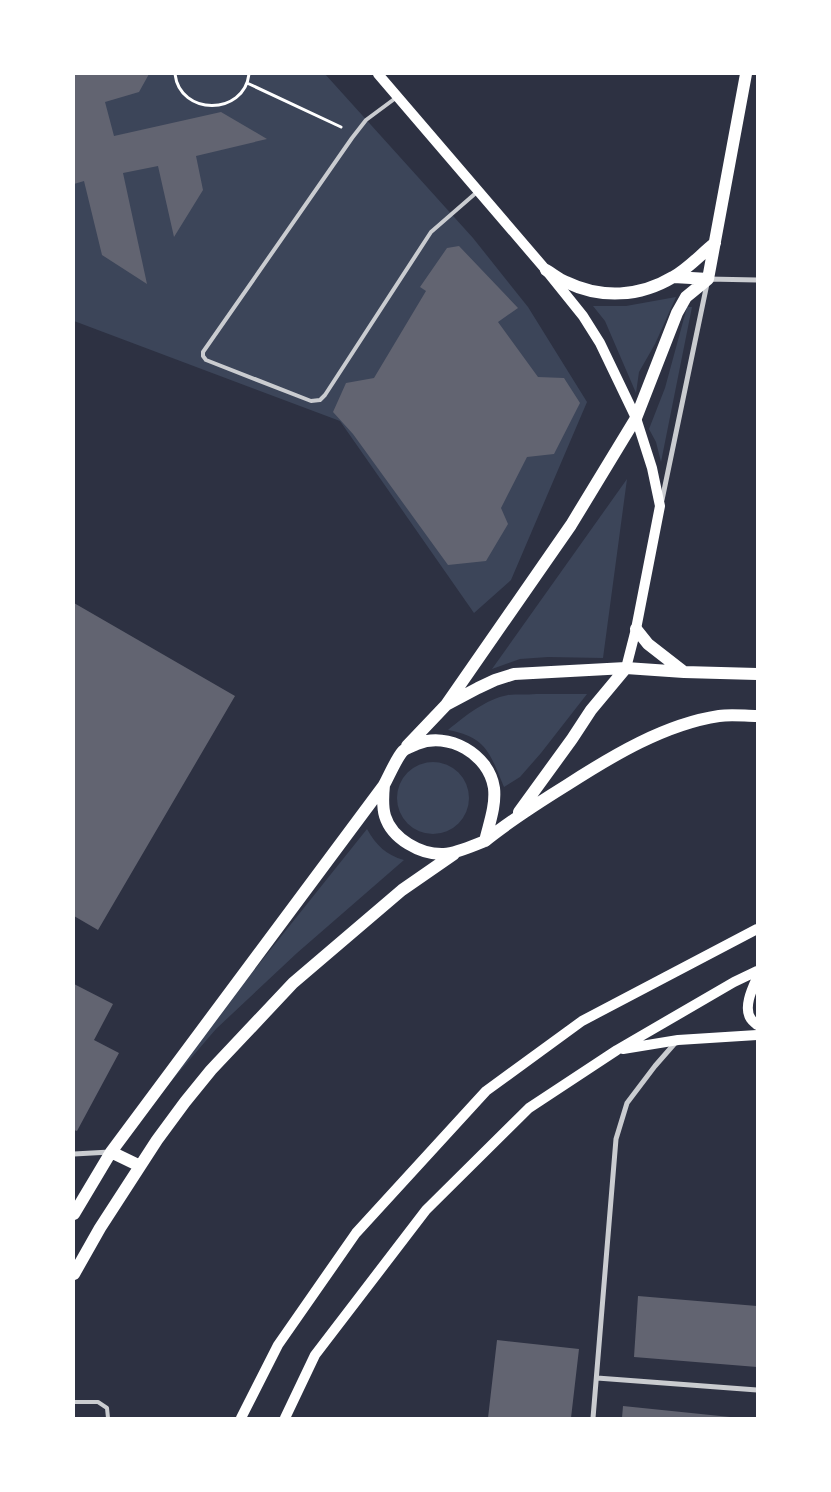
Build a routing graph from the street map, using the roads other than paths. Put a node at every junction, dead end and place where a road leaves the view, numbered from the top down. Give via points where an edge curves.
1 (378, 74) edge
2 (746, 74) edge
3 (397, 97) junction
4 (479, 191) junction
5 (715, 243) junction
6 (546, 270) junction
7 (674, 277) junction
8 (708, 280) junction
9 (757, 280) edge
10 (636, 418) junction
11 (660, 506) junction
12 (636, 629) junction
13 (626, 668) junction
14 (684, 672) junction
15 (757, 674) edge
16 (446, 705) junction
17 (757, 716) edge
18 (403, 750) junction
19 (384, 785) junction
20 (514, 818) junction
21 (485, 841) junction
22 (460, 850) junction
23 (757, 929) edge
24 (757, 971) edge
25 (757, 978) edge
26 (757, 1025) edge
27 (757, 1035) edge
28 (678, 1040) junction
29 (617, 1050) junction
30 (111, 1152) junction
31 (74, 1154) edge
32 (140, 1166) junction
33 (74, 1214) edge
34 (74, 1274) edge
35 (597, 1378) junction
36 (757, 1390) edge
37 (74, 1402) edge
38 (108, 1418) edge
39 (241, 1418) edge
40 (285, 1418) edge
41 (593, 1418) edge

1 - 3 main road
2 - 5 main road
3 - 4 main road
3 - 4 lane via 366,120 352,138 204,352 206,360 311,401 320,400 431,232
4 - 6 main road
5 - 7 main road
5 - 8 main road
6 - 7 main road via 586,290 609,294 632,293
6 - 10 main road via 600,343
7 - 8 main road
8 - 9 street
8 - 10 main road via 686,297 677,313
8 - 11 street
10 - 11 main road via 650,459
10 - 16 main road via 571,525
11 - 12 main road
12 - 13 main road
12 - 14 main road via 648,644
13 - 14 main road
13 - 16 main road via 514,674
13 - 20 main road via 591,710
14 - 15 main road
16 - 18 main road
17 - 20 main road via 720,716 650,737 599,764
18 - 19 main road
18 - 21 main road via 439,740 474,754 487,769 494,787 494,806
19 - 22 main road via 382,804 385,818 406,843 423,851 444,854
19 - 30 main road
20 - 21 main road
21 - 22 main road
22 - 32 main road via 402,890 293,984 185,1102
23 - 39 main road via 582,1021 486,1091 356,1233 278,1345
24 - 29 main road
25 - 26 main road via 748,1007 750,1018
27 - 28 main road
28 - 29 main road
28 - 35 street via 627,1103 616,1139
29 - 40 main road via 529,1108 426,1210 315,1355
30 - 31 street
30 - 32 main road
30 - 33 main road
32 - 34 main road
35 - 36 street
35 - 41 street
37 - 38 lane via 98,1402 107,1408

